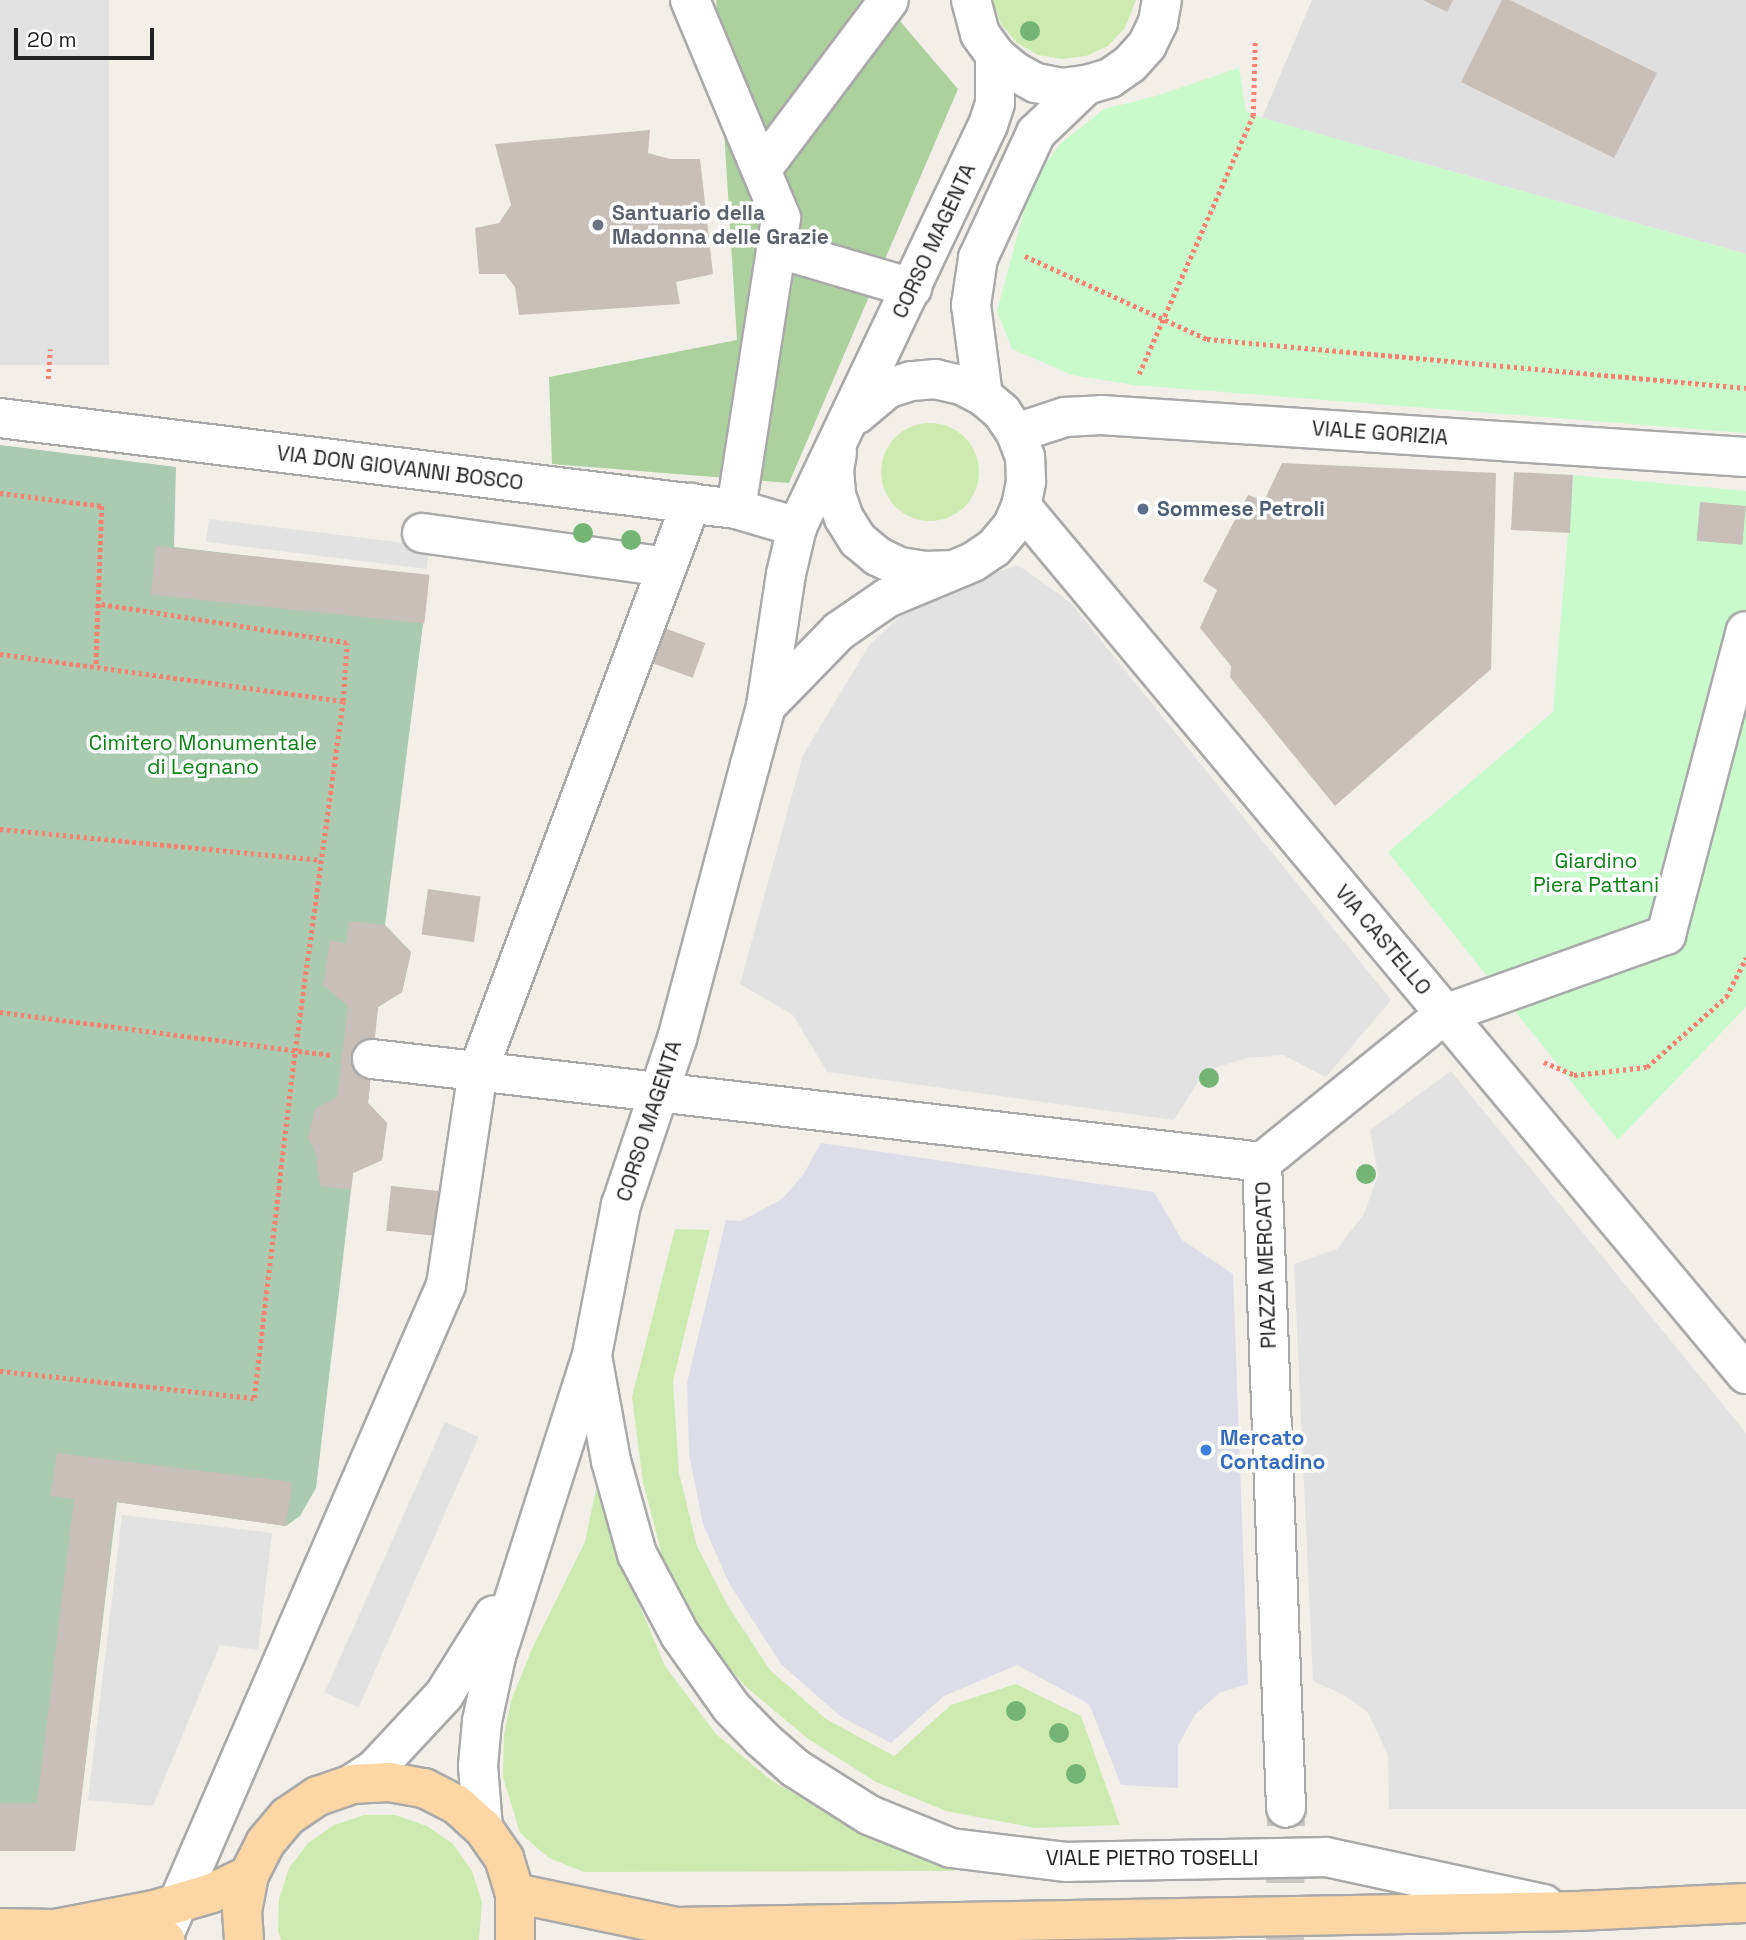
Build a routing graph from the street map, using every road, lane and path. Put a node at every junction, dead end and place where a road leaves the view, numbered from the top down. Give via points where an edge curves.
1 (690, 0) edge
2 (889, 0) edge
3 (971, 0) edge
4 (1162, 0) edge
5 (1255, 42) dead end
6 (995, 55) junction
7 (1086, 86) junction
8 (762, 169) junction
9 (985, 239) junction
10 (776, 248) junction
11 (912, 288) junction
12 (1163, 319) junction
13 (1746, 388) edge
14 (983, 396) junction
15 (1131, 416) junction
16 (0, 418) edge
17 (1016, 433) junction
18 (844, 434) junction
19 (1746, 457) edge
20 (0, 493) edge
21 (691, 503) junction
22 (1021, 506) junction
23 (736, 509) junction
24 (797, 527) junction
25 (422, 533) dead end
26 (667, 567) junction
27 (949, 570) junction
28 (98, 604) junction
29 (1746, 631) edge
30 (0, 654) edge
31 (96, 666) junction
32 (343, 701) junction
33 (766, 706) junction
34 (0, 829) edge
35 (321, 860) junction
36 (1746, 958) edge
37 (0, 1012) edge
38 (1445, 1014) junction
39 (295, 1051) junction
40 (357, 1058) joint
41 (1536, 1059) dead end
42 (478, 1071) junction
43 (657, 1092) junction
44 (1262, 1162) junction
45 (592, 1355) junction
46 (1, 1371) edge
47 (1746, 1374) edge
48 (0, 1380) edge
49 (535, 1536) junction
50 (352, 1784) junction
51 (1286, 1808) tunnel mouth
52 (483, 1828) junction
53 (249, 1875) junction
54 (515, 1892) junction
55 (178, 1902) junction
56 (1744, 1903) edge
57 (1577, 1911) junction
58 (676, 1927) junction
59 (0, 1928) edge
60 (55, 1929) junction
61 (163, 1940) edge
62 (244, 1940) edge
63 (515, 1940) edge
64 (641, 1940) edge

1 - 8 street
2 - 8 street
3 - 6 street via 980,34
4 - 7 street via 1147,44 1130,64 1110,78
5 - 12 path via 1253,116
6 - 7 street via 1036,83
6 - 11 street, CORSO MAGENTA via 993,114
7 - 9 street via 1036,133
8 - 10 street via 781,218
9 - 12 path
9 - 14 street via 974,273 971,305
10 - 11 street
10 - 23 street
11 - 18 street, CORSO MAGENTA
12 - 13 path via 1207,339
12 - 15 path via 1132,391
14 - 17 street, CORSO MAGENTA via 1002,412
14 - 18 street, CORSO MAGENTA via 936,379 911,381 887,389 866,404
15 - 17 street, VIALE GORIZIA via 1083,414
15 - 19 street, VIALE GORIZIA
16 - 21 street, VIA DON GIOVANNI BOSCO
17 - 22 street, CORSO MAGENTA via 1026,469
18 - 24 street, CORSO MAGENTA
18 - 27 street, CORSO MAGENTA via 834,470 836,495 858,540 900,567 924,572
20 - 28 path via 102,506
21 - 23 street, VIA DON GIOVANNI BOSCO
21 - 26 street
22 - 27 street, CORSO MAGENTA via 1013,526 994,548
22 - 38 street, VIA CASTELLO
23 - 24 street, VIA DON GIOVANNI BOSCO
24 - 33 street, CORSO MAGENTA
25 - 26 street
26 - 42 street
27 - 33 street, CORSO MAGENTA via 887,598 839,631
28 - 31 path
28 - 32 path via 346,643
29 - 38 street via 1665,935
30 - 31 path
31 - 32 path
32 - 35 path
33 - 43 street, CORSO MAGENTA via 677,1039
34 - 35 path
35 - 39 path
36 - 41 path via 1726,998 1647,1067 1574,1074
37 - 39 path
38 - 44 street
38 - 47 street, VIA CASTELLO
39 - 40 path
39 - 46 path via 254,1398
40 - 42 street, PIAZZA MERCATO
42 - 43 street, PIAZZA MERCATO
42 - 55 street via 446,1285
43 - 44 street, PIAZZA MERCATO
43 - 45 street, CORSO MAGENTA via 621,1205
44 - 51 street, PIAZZA MERCATO
45 - 49 street, CORSO MAGENTA
45 - 57 street, VIALE PIETRO TOSELLI via 611,1461 637,1554 681,1635 711,1681 762,1739 804,1774 869,1815 951,1848 1067,1861 1326,1857
46 - 48 path
49 - 50 street, CORSO MAGENTA via 480,1642 444,1695 374,1769
49 - 52 street, CORSO MAGENTA via 496,1656 482,1721 478,1766
50 - 52 main road via 388,1782 424,1788 456,1804
50 - 53 main road via 318,1796 288,1816 265,1843
52 - 54 main road via 504,1858
53 - 55 main road via 212,1893
53 - 62 main road via 242,1910
54 - 58 main road, VIALE PIETRO TOSELLI
54 - 63 main road
55 - 60 main road
55 - 61 street
56 - 57 main road, VIALE PIETRO TOSELLI
57 - 58 main road, VIALE PIETRO TOSELLI
58 - 64 main road, VIALE PIETRO TOSELLI
59 - 60 main road
60 - 61 main road

